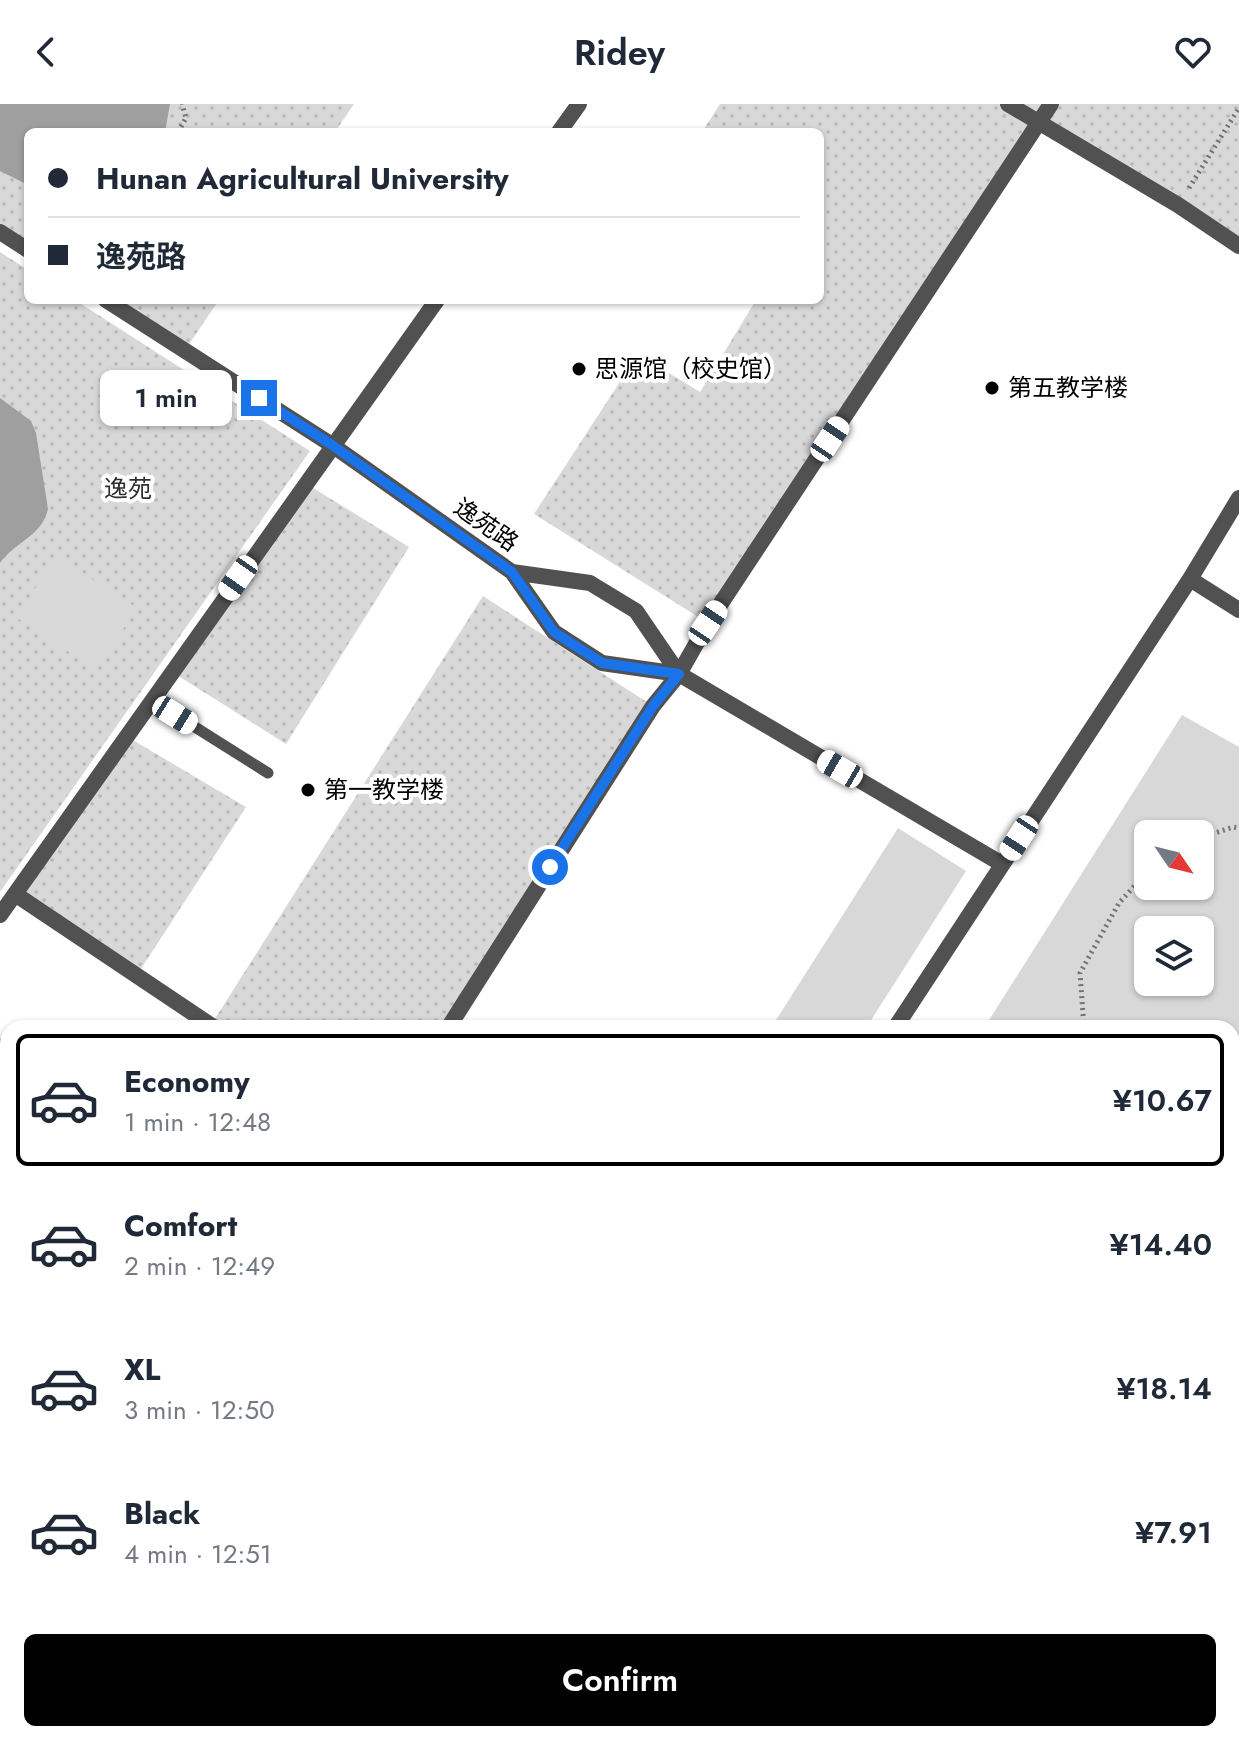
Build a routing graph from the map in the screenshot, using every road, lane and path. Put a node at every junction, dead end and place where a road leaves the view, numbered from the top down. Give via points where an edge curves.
1 (182, 104) edge
2 (579, 104) edge
3 (1008, 104) edge
4 (1051, 104) edge
5 (1239, 108) edge
6 (1039, 123) junction
7 (180, 128) edge
8 (562, 128) edge
9 (1178, 205) junction
10 (0, 232) edge
11 (1239, 246) edge
12 (24, 247) edge
13 (112, 304) edge
14 (434, 304) edge
15 (332, 445) junction
16 (1239, 498) edge
17 (512, 572) junction
18 (1190, 579) junction
19 (1239, 610) edge
20 (679, 674) junction
21 (152, 700) junction
22 (268, 773) dead end
23 (1239, 828) edge
24 (1214, 833) edge
25 (1002, 864) junction
26 (1134, 886) edge
27 (15, 894) junction
28 (0, 915) edge
29 (203, 1020) edge
30 (453, 1020) edge
31 (900, 1020) edge
32 (1083, 1020) edge

1 - 7 path via 186,118
2 - 8 street
3 - 6 street
4 - 6 street
5 - 9 path
6 - 9 street
6 - 20 street
9 - 11 street
10 - 12 street
13 - 15 street, 逸苑路
14 - 15 street
15 - 17 street, 逸苑路
15 - 21 street
16 - 18 street
17 - 20 street via 554,632 602,663
17 - 20 street, 逸苑路 via 590,583 636,611
18 - 19 street
18 - 25 street
20 - 25 street, 逸苑路
20 - 30 street via 653,706
21 - 22 lane
21 - 27 street
23 - 24 path
25 - 31 street
26 - 32 path via 1080,973
27 - 28 street
27 - 29 street

